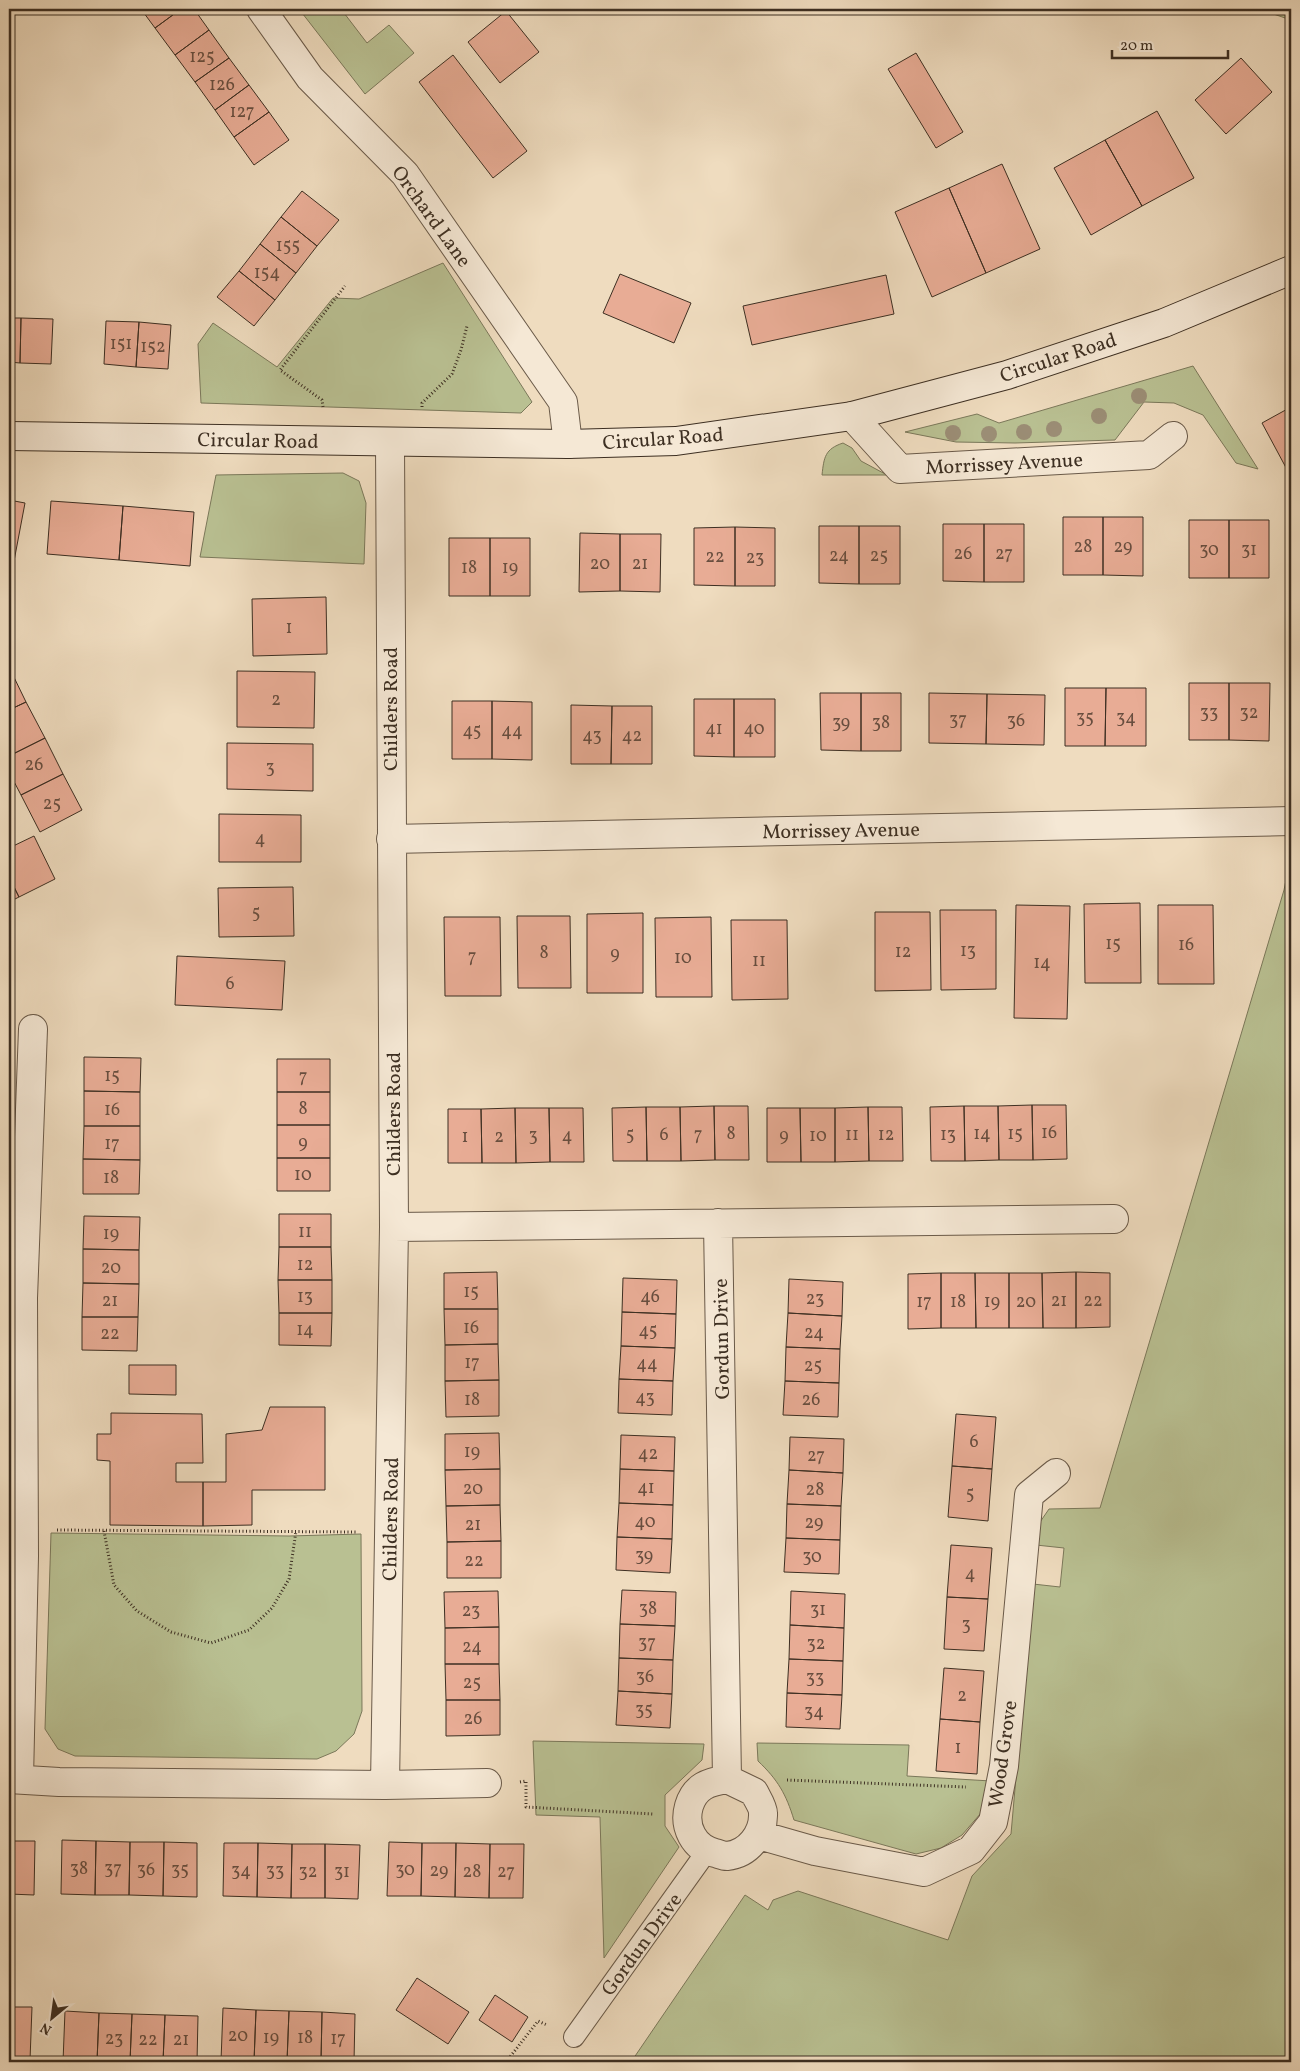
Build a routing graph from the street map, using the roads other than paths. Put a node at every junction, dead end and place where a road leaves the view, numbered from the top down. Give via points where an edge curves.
1 (261, 9) edge
2 (1291, 270) edge
3 (852, 416) junction
4 (9, 436) edge
5 (1173, 436) dead end
6 (390, 442) junction
7 (568, 444) junction
8 (1291, 821) edge
9 (391, 839) junction
10 (33, 1029) dead end
11 (1114, 1219) dead end
12 (718, 1223) junction
13 (394, 1227) junction
14 (16, 1298) edge
15 (1056, 1474) dead end
16 (14, 1779) edge
17 (727, 1779) junction
18 (487, 1783) road end
19 (385, 1785) junction
20 (759, 1835) junction
21 (707, 1851) junction
22 (574, 2037) road end

1 - 7 street, Orchard Lane via 310,78 405,174 563,402
2 - 3 street, Circular Road via 1155,326 1007,374
3 - 5 street, Morrissey Avenue via 900,470 1149,454
3 - 7 street, Circular Road via 676,440
4 - 6 street, Circular Road
6 - 7 street, Circular Road
6 - 9 street, Childers Road
8 - 9 street, Morrissey Avenue
9 - 13 street, Childers Road
10 - 14 street
11 - 12 street
12 - 13 street
12 - 17 street, Gordun Drive
13 - 19 street, Childers Road
14 - 16 street via 24,1530
15 - 20 street, Wood Grove via 1029,1495 1005,1757 993,1822 971,1850 924,1872 816,1851
16 - 19 street
17 - 20 street via 754,1792 763,1812
17 - 21 street via 707,1783 692,1796 686,1816 691,1837
18 - 19 street
20 - 21 street via 746,1849 726,1856
21 - 22 lane, Gordun Drive

